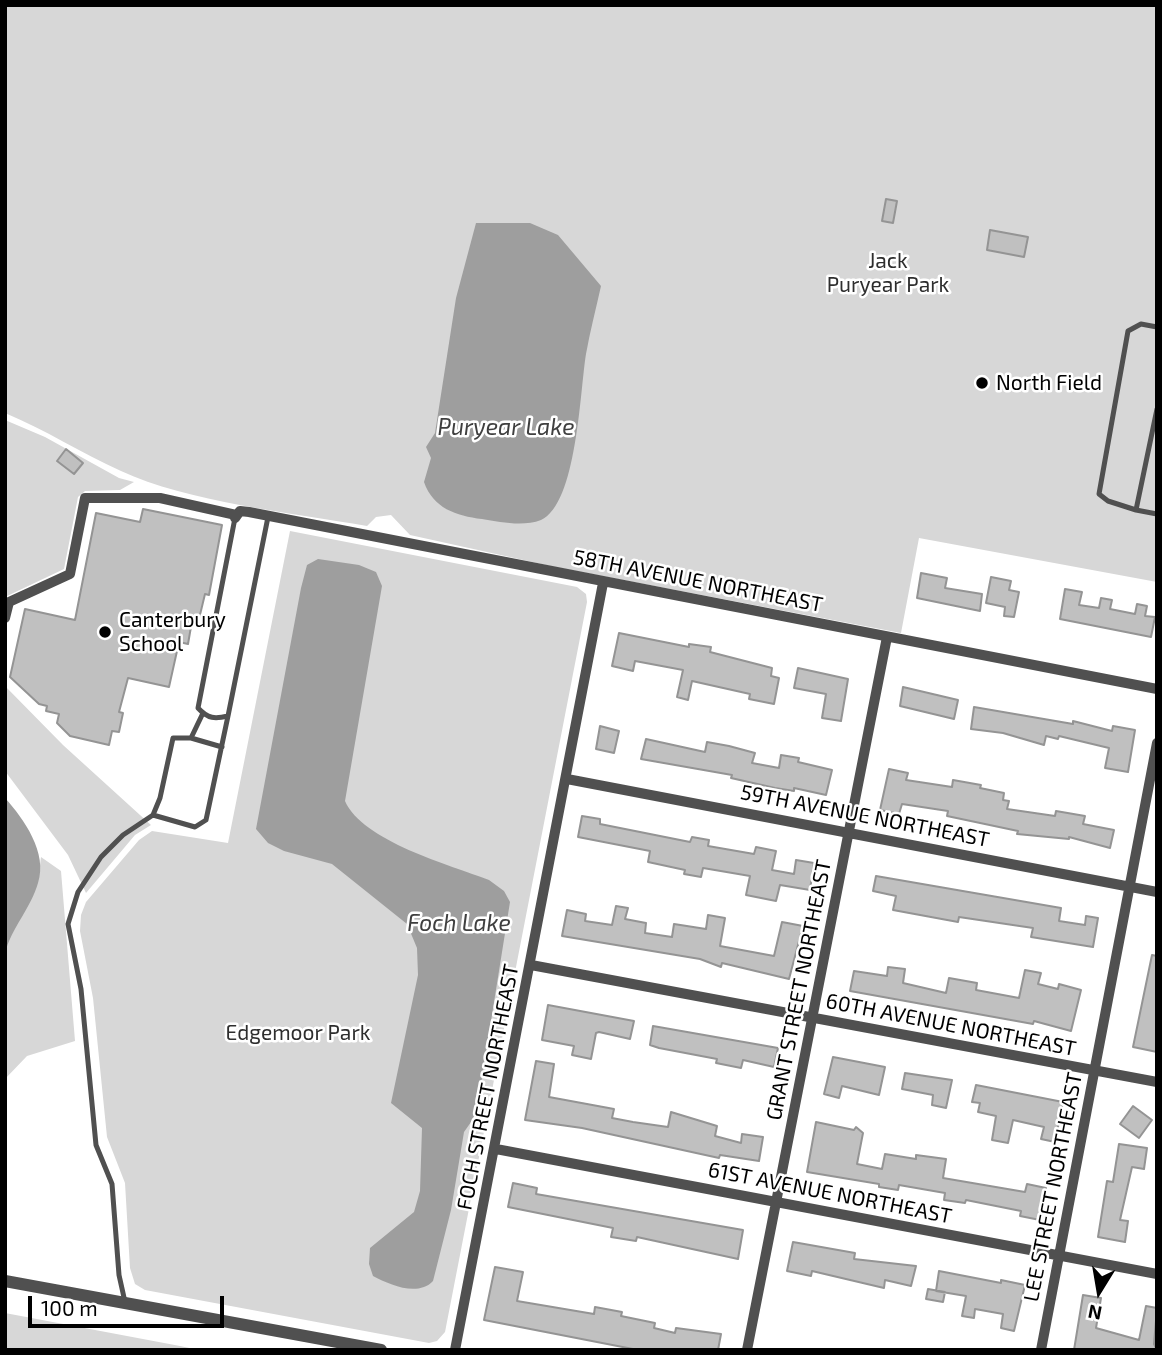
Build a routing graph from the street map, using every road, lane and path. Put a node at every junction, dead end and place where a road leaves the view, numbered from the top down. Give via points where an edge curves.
1 (1157, 327) edge
2 (1157, 410) edge
3 (1136, 510) junction
4 (1157, 514) edge
5 (235, 516) junction
6 (268, 517) junction
7 (603, 583) junction
8 (5, 618) edge
9 (887, 637) junction
10 (1157, 689) edge
11 (203, 713) junction
12 (228, 716) junction
13 (191, 738) junction
14 (1157, 743) edge
15 (222, 747) junction
16 (567, 779) junction
17 (153, 815) junction
18 (849, 833) junction
19 (1130, 887) junction
20 (1157, 892) edge
21 (531, 965) junction
22 (813, 1018) junction
23 (1095, 1072) junction
24 (1157, 1082) edge
25 (496, 1149) junction
26 (777, 1203) junction
27 (1058, 1257) junction
28 (1157, 1274) edge
29 (5, 1281) edge
30 (125, 1301) junction
31 (381, 1350) edge
32 (455, 1350) edge
33 (747, 1350) edge
34 (1041, 1350) edge

1 - 3 lane via 1141,324 1128,331 1099,494
2 - 3 lane
3 - 4 lane
5 - 6 street, 58TH AVENUE NORTHEAST via 240,511
5 - 8 street, 58TH AVENUE NORTHEAST via 160,498 85,498 70,574 9,602
5 - 11 lane via 198,708
6 - 7 street, 58TH AVENUE NORTHEAST
6 - 12 lane
7 - 9 street, 58TH AVENUE NORTHEAST
7 - 16 street, FOCH STREET NORTHEAST
9 - 10 street, 58TH AVENUE NORTHEAST
9 - 18 street, GRANT STREET NORTHEAST
11 - 12 lane via 217,719
11 - 13 lane
12 - 15 lane
13 - 15 lane
13 - 17 lane via 173,738
14 - 19 street, LEE STREET NORTHEAST
15 - 17 lane via 206,820 195,827
16 - 18 street, 59TH AVENUE NORTHEAST
16 - 21 street, FOCH STREET NORTHEAST
17 - 30 lane via 102,857 78,892 68,923 84,1013 96,1145 112,1184
18 - 19 street, 59TH AVENUE NORTHEAST
18 - 22 street, GRANT STREET NORTHEAST
19 - 20 street, 59TH AVENUE NORTHEAST
19 - 23 street, LEE STREET NORTHEAST
21 - 22 street, 60TH AVENUE NORTHEAST
21 - 25 street, FOCH STREET NORTHEAST
22 - 23 street, 60TH AVENUE NORTHEAST
22 - 26 street, GRANT STREET NORTHEAST
23 - 24 street, 60TH AVENUE NORTHEAST
23 - 27 street, LEE STREET NORTHEAST
25 - 26 street, 61ST AVENUE NORTHEAST
25 - 32 street, FOCH STREET NORTHEAST
26 - 27 street, 61ST AVENUE NORTHEAST
26 - 33 street, GRANT STREET NORTHEAST
27 - 28 street, 61ST AVENUE NORTHEAST
27 - 34 street, LEE STREET NORTHEAST
29 - 30 street
30 - 31 street

